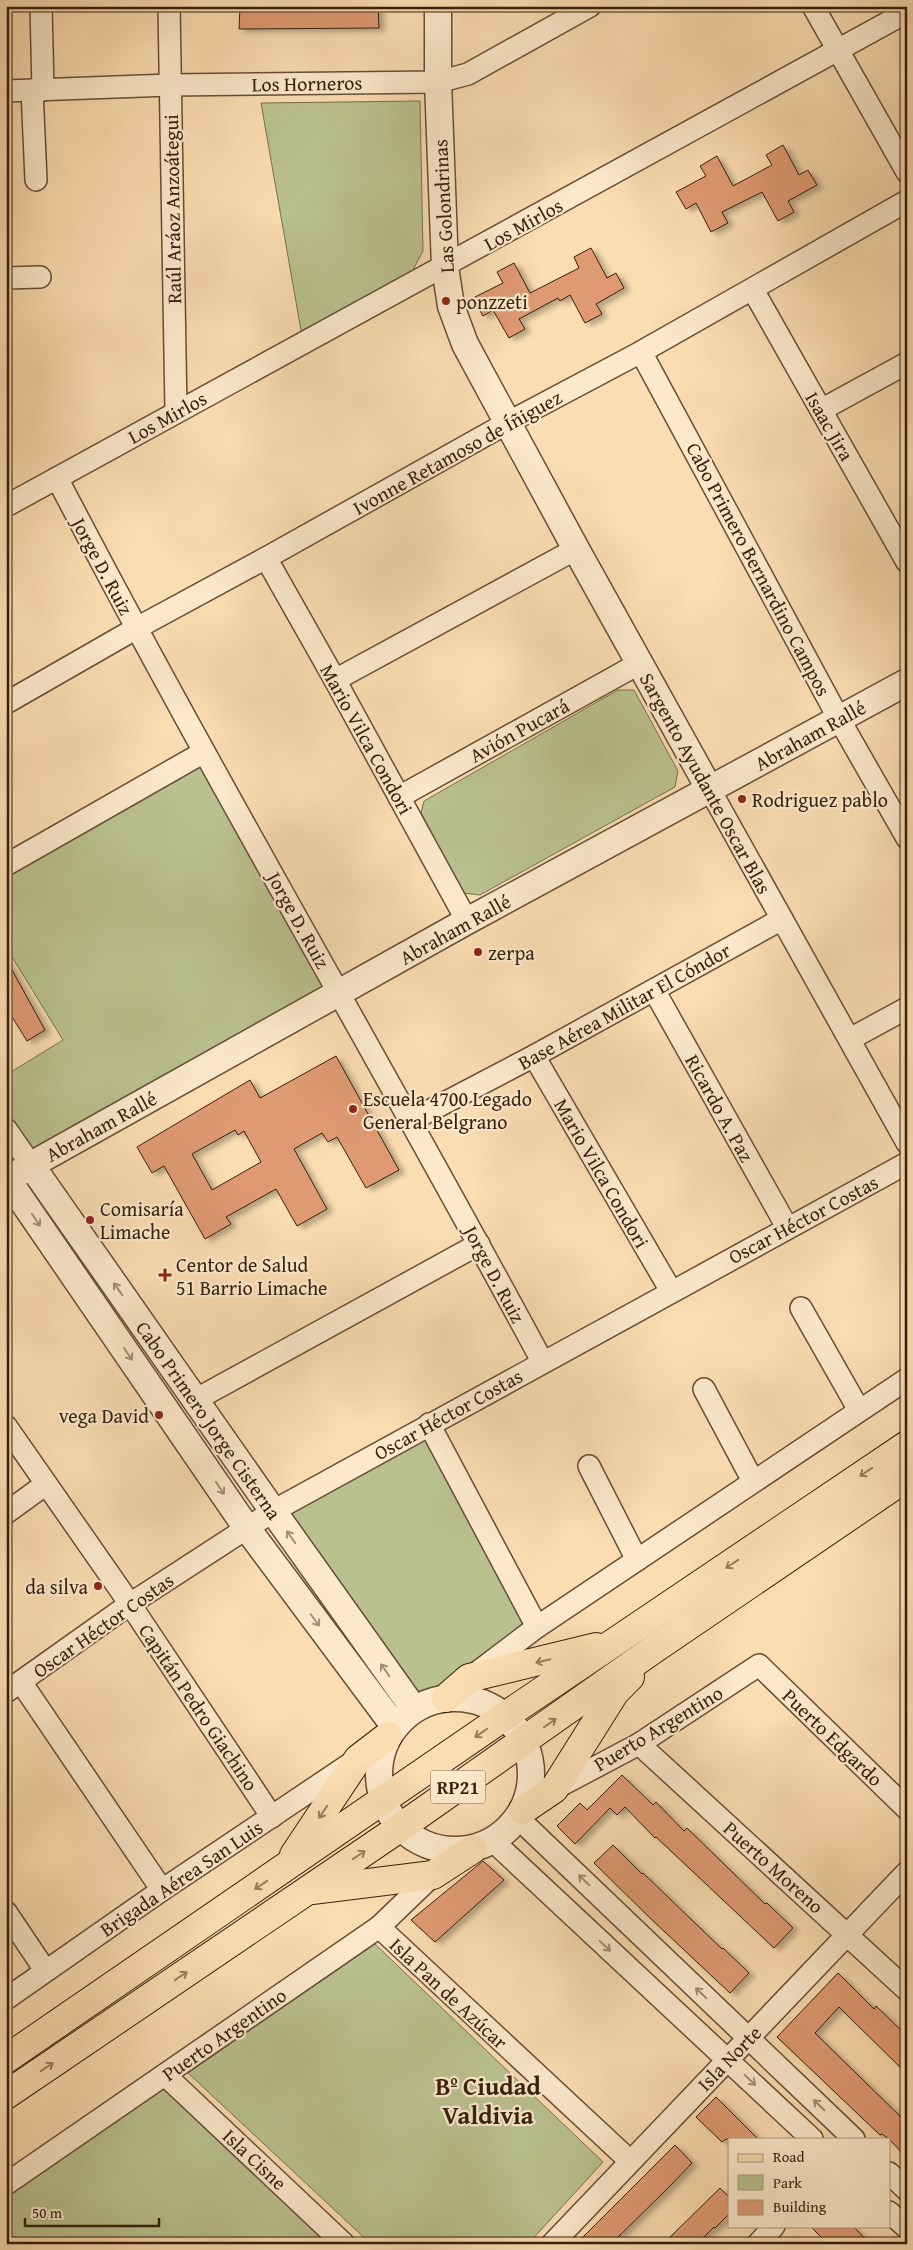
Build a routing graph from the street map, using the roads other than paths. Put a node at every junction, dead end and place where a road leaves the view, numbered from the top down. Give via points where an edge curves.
1 (41, 6) edge
2 (169, 6) edge
3 (438, 6) edge
4 (590, 6) edge
5 (813, 6) edge
6 (907, 12) edge
7 (839, 51) junction
8 (438, 82) junction
9 (170, 85) junction
10 (38, 90) junction
11 (6, 92) edge
12 (907, 172) edge
13 (36, 180) dead end
14 (907, 201) edge
15 (445, 267) junction
16 (40, 277) dead end
17 (6, 278) edge
18 (753, 290) junction
19 (642, 352) junction
20 (907, 363) edge
21 (821, 410) junction
22 (176, 412) junction
23 (509, 422) junction
24 (57, 478) junction
25 (6, 506) edge
26 (898, 526) edge
27 (576, 549) junction
28 (266, 558) junction
29 (907, 562) edge
30 (135, 628) junction
31 (640, 663) junction
32 (335, 680) junction
33 (907, 682) edge
34 (6, 704) edge
35 (839, 719) junction
36 (204, 752) junction
37 (710, 790) junction
38 (399, 797) junction
39 (907, 838) edge
40 (6, 865) edge
41 (782, 920) junction
42 (467, 921) junction
43 (654, 990) junction
44 (340, 994) junction
45 (907, 1008) edge
46 (850, 1039) junction
47 (534, 1056) junction
48 (412, 1120) junction
49 (6, 1129) edge
50 (907, 1143) edge
51 (907, 1163) edge
52 (31, 1165) junction
53 (7, 1179) edge
54 (787, 1227) junction
55 (479, 1244) junction
56 (671, 1291) junction
57 (801, 1308) dead end
58 (542, 1361) junction
59 (907, 1379) edge
60 (704, 1390) dead end
61 (195, 1400) junction
62 (859, 1410) junction
63 (429, 1424) junction
64 (6, 1426) edge
65 (907, 1445) edge
66 (589, 1466) dead end
67 (907, 1477) edge
68 (753, 1481) junction
69 (46, 1484) junction
70 (273, 1511) junction
71 (6, 1513) edge
72 (246, 1527) junction
73 (637, 1560) junction
74 (130, 1604) junction
75 (537, 1627) junction
76 (638, 1628) junction
77 (654, 1649) junction
78 (759, 1665) joint
79 (469, 1678) junction
80 (14, 1687) edge
81 (446, 1698) junction
82 (414, 1709) junction
83 (505, 1716) junction
84 (391, 1731) junction
85 (524, 1741) junction
86 (640, 1744) junction
87 (358, 1759) junction
88 (554, 1788) junction
89 (384, 1801) junction
90 (907, 1809) edge
91 (520, 1814) junction
92 (272, 1817) junction
93 (401, 1827) junction
94 (483, 1845) junction
95 (286, 1867) junction
96 (907, 1872) edge
97 (433, 1875) junction
98 (162, 1890) junction
99 (306, 1891) junction
100 (6, 1912) edge
101 (379, 1927) junction
102 (847, 1934) junction
103 (44, 1970) junction
104 (907, 1990) edge
105 (6, 1999) edge
106 (749, 2038) junction
107 (6, 2059) edge
108 (728, 2060) junction
109 (165, 2075) junction
110 (6, 2095) edge
111 (811, 2138) edge
112 (853, 2138) edge
113 (630, 2161) junction
114 (890, 2174) edge
115 (6, 2184) edge
116 (907, 2190) edge
117 (890, 2213) edge
118 (772, 2228) edge
119 (907, 2228) edge
120 (554, 2243) edge
121 (344, 2244) edge
122 (758, 2244) edge

1 - 10 street
2 - 9 street, Raúl Aráoz Anzoátegui
3 - 8 street, Las Golondrinas
4 - 8 street, Los Horneros via 468,74
5 - 7 street
6 - 7 street, Los Mirlos
7 - 12 street
7 - 15 street, Los Mirlos
8 - 9 street, Los Horneros
8 - 15 street, Las Golondrinas
9 - 10 street, Los Horneros
9 - 22 street, Raúl Aráoz Anzoátegui
10 - 11 street, Los Horneros
10 - 13 street
14 - 18 street, Ivonne Retamoso de Íñiguez
15 - 22 street, Los Mirlos
15 - 23 street, Las Golondrinas via 451,306 465,344
16 - 17 street
18 - 19 street, Ivonne Retamoso de Íñiguez
18 - 21 street, Isaac Jira
19 - 23 street, Ivonne Retamoso de Íñiguez
19 - 35 street, Cabo Primero Bernardino Campos
20 - 21 street
21 - 26 street, Isaac Jira
22 - 24 street, Los Mirlos
23 - 27 street, Sargento Ayudante Oscar Blas
23 - 28 street, Ivonne Retamoso de Íñiguez
24 - 25 street, Los Mirlos
24 - 30 street, Jorge D. Ruiz
26 - 29 street, Isaac Jira
27 - 31 street, Sargento Ayudante Oscar Blas
27 - 32 street
28 - 30 street, Ivonne Retamoso de Íñiguez
28 - 32 street, Mario Vilca Condori
30 - 34 street, Ivonne Retamoso de Íñiguez
30 - 36 street, Jorge D. Ruiz
31 - 37 street, Sargento Ayudante Oscar Blas
31 - 38 street, Avión Pucará
32 - 38 street, Mario Vilca Condori
33 - 35 street, Abraham Rallé
35 - 37 street, Abraham Rallé
35 - 39 street, Cabo Primero Bernardino Campos
36 - 40 street
36 - 44 street, Jorge D. Ruiz
37 - 41 street, Sargento Ayudante Oscar Blas
37 - 42 street, Abraham Rallé
38 - 42 street, Mario Vilca Condori
41 - 43 street, Base Aérea Militar El Cóndor
41 - 46 street, Sargento Ayudante Oscar Blas
42 - 44 street, Abraham Rallé
43 - 47 street, Base Aérea Militar El Cóndor
43 - 54 street, Ricardo A. Paz
44 - 48 street, Jorge D. Ruiz
44 - 52 street, Abraham Rallé
45 - 46 street
46 - 50 street, Sargento Ayudante Oscar Blas
47 - 48 street, Base Aérea Militar El Cóndor
47 - 56 street, Mario Vilca Condori
48 - 55 street, Jorge D. Ruiz
49 - 52 street, Cabo Primero Jorge Cisterna
51 - 54 street, Oscar Héctor Costas
52 - 53 street, Abraham Rallé
61 -> 52 street, Cabo Primero Jorge Cisterna
53 -> 72 street, Cabo Primero Jorge Cisterna
54 - 56 street, Oscar Héctor Costas
55 - 58 street, Jorge D. Ruiz
55 - 61 street
56 - 58 street, Oscar Héctor Costas
57 - 62 street
58 - 63 street, Oscar Héctor Costas
59 - 62 street
60 - 68 street
61 - 70 street, Cabo Primero Jorge Cisterna
62 - 68 street
63 - 70 street, Oscar Héctor Costas
63 - 75 street
64 - 69 street, Capitán Pedro Giachino
65 -> 76 main road, RP21
66 - 73 street
67 - 77 main road, RP21
68 - 73 street
69 - 71 street
69 - 74 street, Capitán Pedro Giachino
70 - 72 street, Oscar Héctor Costas
82 -> 70 street, Cabo Primero Jorge Cisterna
72 - 74 street, Oscar Héctor Costas
72 -> 84 street, Cabo Primero Jorge Cisterna
73 - 75 street
74 - 80 street, Oscar Héctor Costas
74 - 92 street, Capitán Pedro Giachino
75 - 79 street
76 -> 79 main road via 590,1650
76 - 83 main road, RP21
85 -> 77 main road, RP21
77 - 88 main road via 616,1692
78 - 86 street, Puerto Argentino
78 - 90 street, Puerto Edgardo
79 - 81 main road
80 - 98 street
81 - 82 street
81 - 83 street via 467,1698 487,1704
82 - 84 street
83 - 85 street
83 -> 89 main road, RP21
84 - 87 main road
84 - 89 street via 380,1757 379,1779
85 - 91 street via 531,1772 530,1788
85 - 93 main road, RP21
86 - 88 street, Puerto Argentino
86 - 102 street, Puerto Moreno
87 - 92 street, Brigada Aérea San Luis
87 -> 95 main road
88 - 91 main road
89 - 93 street
89 - 95 main road, RP21
91 - 94 street via 507,1831
106 -> 91 street
92 - 98 street, Brigada Aérea San Luis
93 - 94 street via 422,1843 447,1850
99 -> 93 main road, RP21
94 - 97 main road
94 -> 108 street
95 -> 107 main road, RP21
96 - 102 street, Isla Norte
97 - 99 main road
97 - 101 street, Puerto Argentino
98 - 103 street, Brigada Aérea San Luis
110 -> 99 main road, RP21
100 - 103 street
101 - 109 street, Puerto Argentino
101 - 113 street, Isla Pan de Azúcar
102 - 104 street, Puerto Moreno
102 - 106 street, Isla Norte
103 - 105 street, Brigada Aérea San Luis
106 - 108 street, Isla Norte
112 -> 106 street
108 -> 111 street
108 - 113 street, Isla Norte
109 - 115 street, Puerto Argentino
109 - 121 street, Isla Cisne
113 - 120 street, Isla Norte
114 - 116 street
117 - 119 street
118 - 122 street

